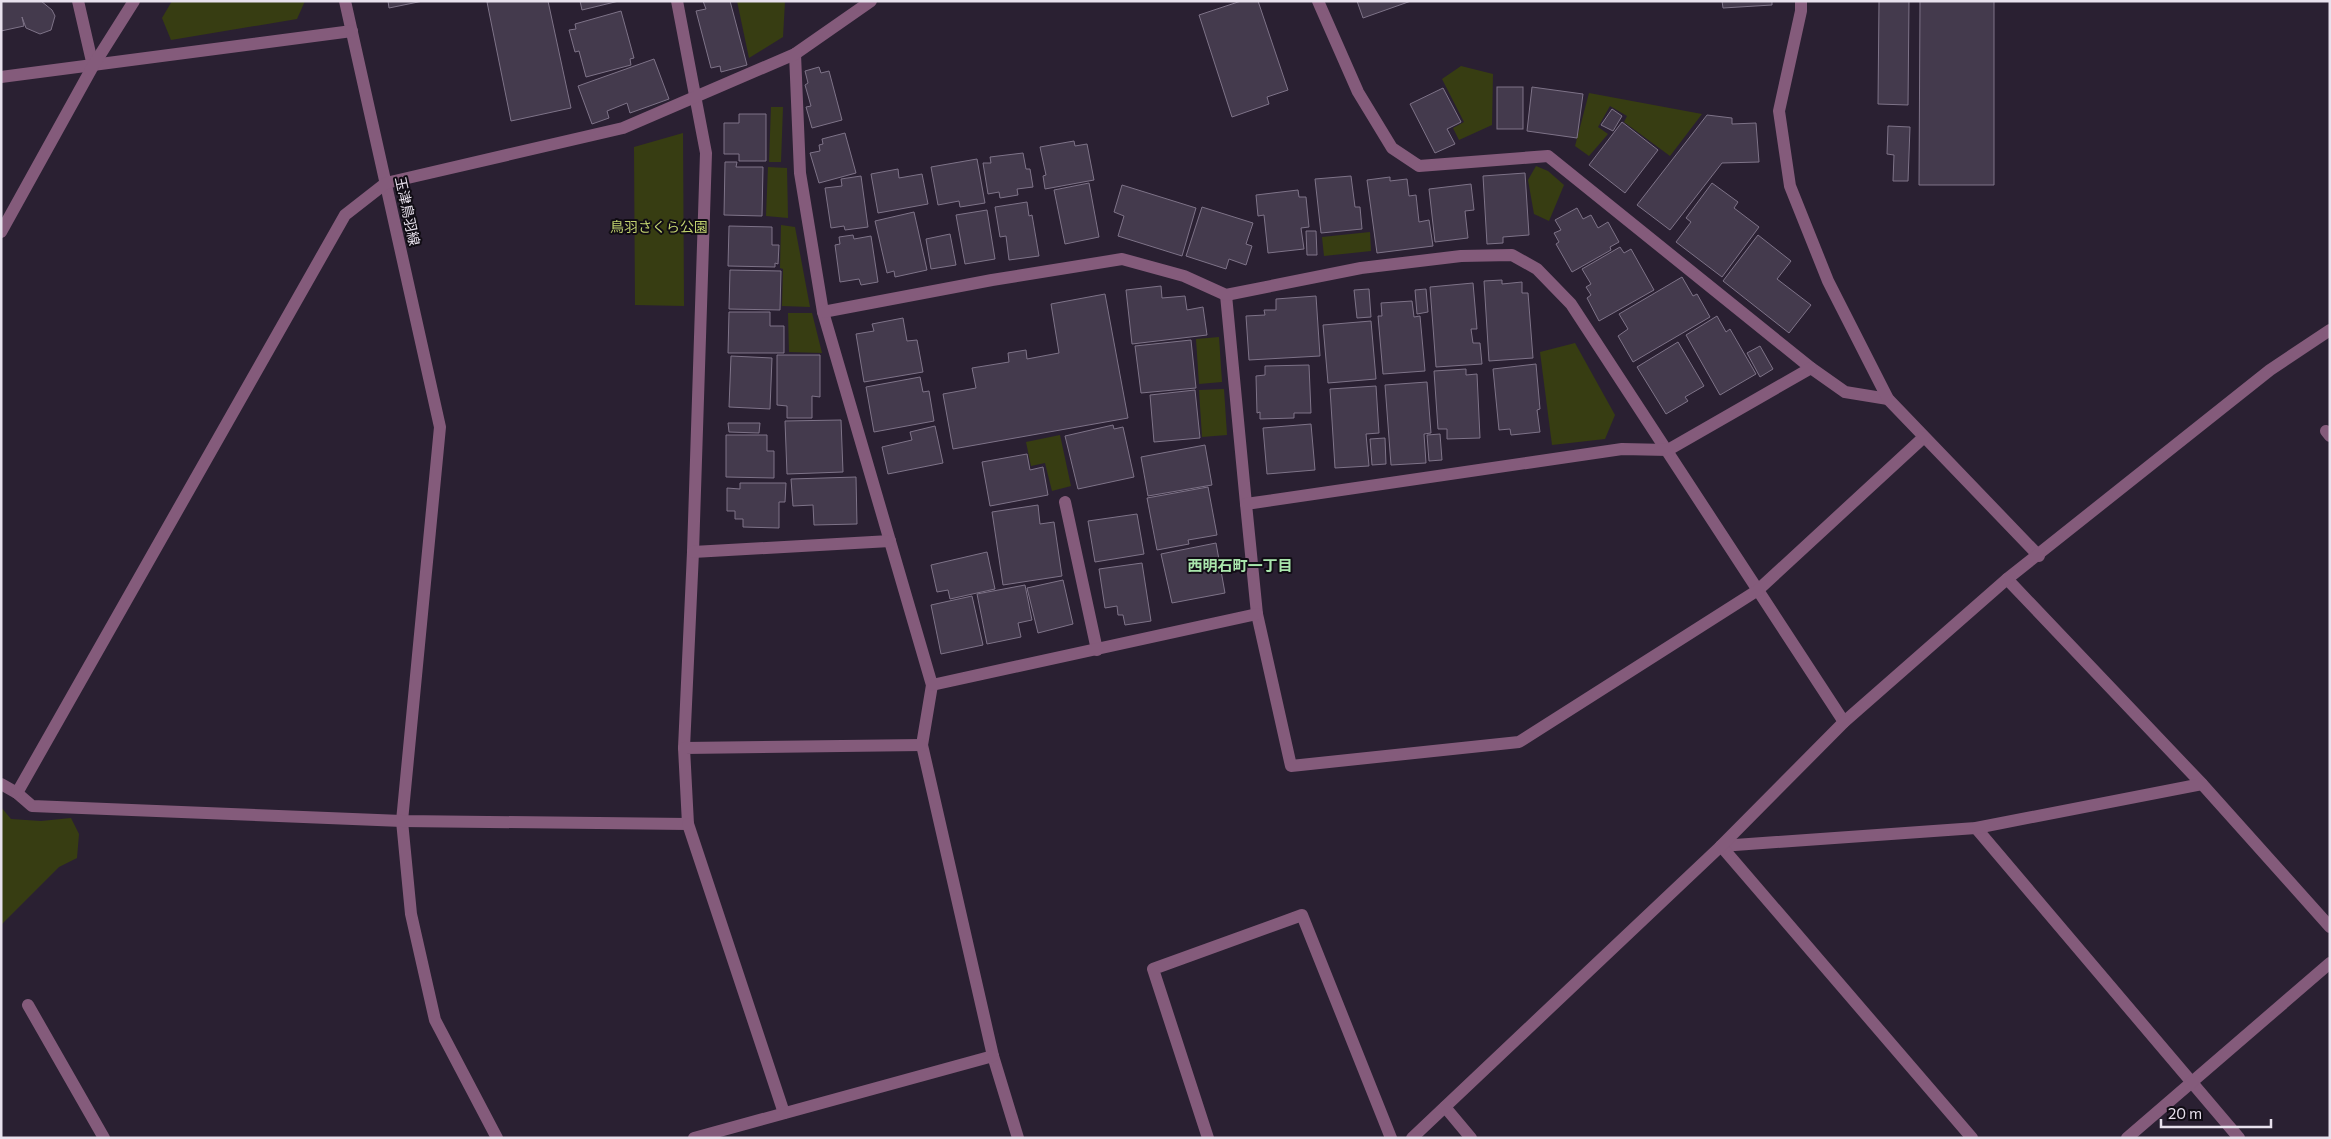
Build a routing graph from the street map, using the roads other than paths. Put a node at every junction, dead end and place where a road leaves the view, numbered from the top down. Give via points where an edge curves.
1 (78, 1) edge
2 (134, 1) edge
3 (345, 1) edge
4 (677, 1) edge
5 (871, 1) edge
6 (1318, 1) edge
7 (1800, 1) edge
8 (352, 30) junction
9 (796, 54) junction
10 (93, 66) junction
11 (1, 77) edge
12 (697, 96) junction
13 (386, 183) junction
14 (1, 232) edge
15 (1226, 295) junction
16 (823, 312) junction
17 (2330, 330) edge
18 (1811, 368) junction
19 (1888, 399) junction
20 (1924, 437) junction
21 (1668, 450) junction
22 (1065, 502) dead end
23 (1246, 504) junction
24 (890, 541) junction
25 (694, 552) junction
26 (2040, 556) junction
27 (2007, 579) junction
28 (1758, 590) junction
29 (1257, 614) junction
30 (1097, 650) junction
31 (932, 685) junction
32 (1844, 722) junction
33 (922, 745) junction
34 (684, 748) junction
35 (1, 784) edge
36 (2202, 784) junction
37 (17, 792) junction
38 (402, 821) junction
39 (688, 824) junction
40 (1976, 828) junction
41 (1721, 846) junction
42 (2330, 927) edge
43 (2330, 963) edge
44 (28, 1005) dead end
45 (993, 1056) junction
46 (2190, 1083) junction
47 (1445, 1107) junction
48 (784, 1113) junction
49 (104, 1138) edge
50 (496, 1138) edge
51 (694, 1138) edge
52 (1018, 1138) edge
53 (1208, 1138) edge
54 (1391, 1138) edge
55 (1412, 1138) edge
56 (1471, 1138) edge
57 (1972, 1138) edge
58 (2126, 1138) edge
59 (2239, 1138) edge

1 - 10 street
2 - 10 street
3 - 8 street, 玉津鳥羽線
4 - 12 street
5 - 9 street
6 - 18 street via 1358,92 1392,148 1419,166 1548,156
7 - 19 street via 1801,11 1779,111 1790,186 1828,281
8 - 10 street
8 - 13 street, 玉津鳥羽線
9 - 12 street
9 - 16 street via 800,173
10 - 11 street
10 - 14 street
12 - 13 street via 623,128
12 - 25 street via 706,154
13 - 37 street via 345,215
13 - 38 street, 玉津鳥羽線 via 440,427
15 - 16 street via 1184,276 1122,259
15 - 21 street via 1361,268 1461,256 1512,256 1537,269 1571,304
15 - 23 street
16 - 24 street
17 - 26 street via 2270,370
18 - 19 street via 1845,392
18 - 21 street
19 - 20 street
20 - 26 street
20 - 28 street
21 - 23 street via 1622,449
21 - 28 street
22 - 30 street
23 - 29 street
24 - 25 street
24 - 31 street
25 - 34 street
26 - 27 street
27 - 32 street
27 - 36 street
28 - 29 street via 1519,742 1291,766
28 - 32 street
29 - 30 street
30 - 31 street
31 - 33 street
32 - 41 street
33 - 34 street
33 - 45 street
34 - 39 street
35 - 37 street
36 - 40 street
36 - 42 street
37 - 38 street via 32,806
38 - 39 street
38 - 50 street, 玉津鳥羽線 via 411,914 435,1020
39 - 48 street
40 - 41 street
40 - 46 street
41 - 47 street
41 - 57 street
43 - 46 street
44 - 49 street
45 - 48 street
45 - 52 street
46 - 58 street
46 - 59 street
47 - 55 street
47 - 56 street
48 - 51 street
53 - 54 street via 1153,969 1302,915

